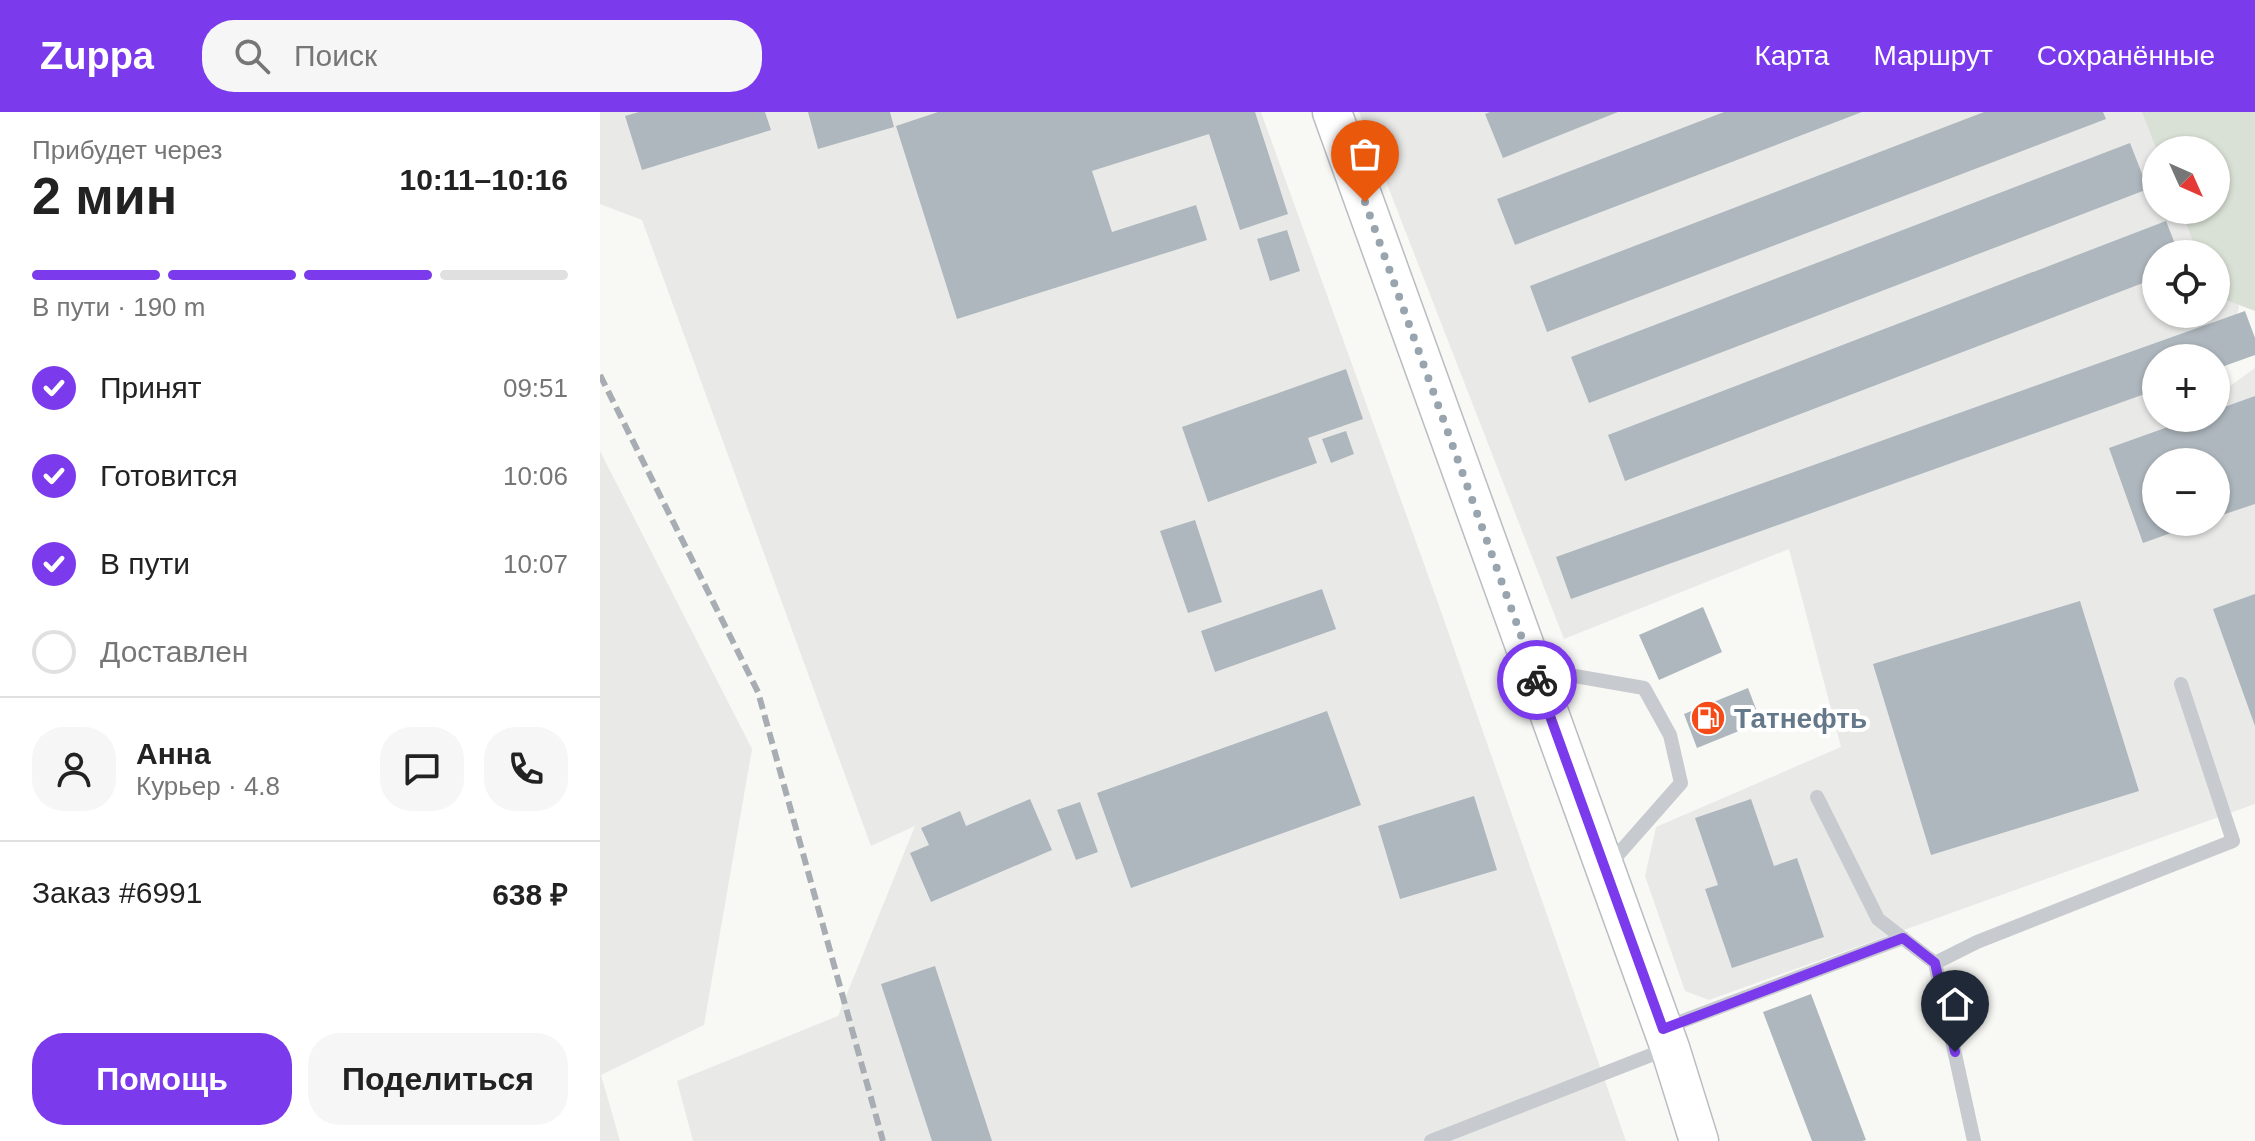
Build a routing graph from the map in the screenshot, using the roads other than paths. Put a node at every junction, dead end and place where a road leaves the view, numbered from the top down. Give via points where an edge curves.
1 (1332, 112) edge
2 (1537, 679) junction
3 (2181, 684) dead end
4 (1817, 797) dead end
5 (1604, 870) junction
6 (1903, 938) junction
7 (1935, 963) junction
8 (1666, 1038) junction
9 (1431, 1141) edge
10 (1699, 1141) edge
11 (1974, 1141) edge

1 - 2 street
2 - 5 street
2 - 5 lane via 1569,675 1644,688 1670,735 1681,783
3 - 7 lane via 2233,841
4 - 6 lane via 1878,919
5 - 8 street
6 - 7 lane
6 - 8 lane
7 - 11 lane
8 - 9 lane
8 - 10 street

